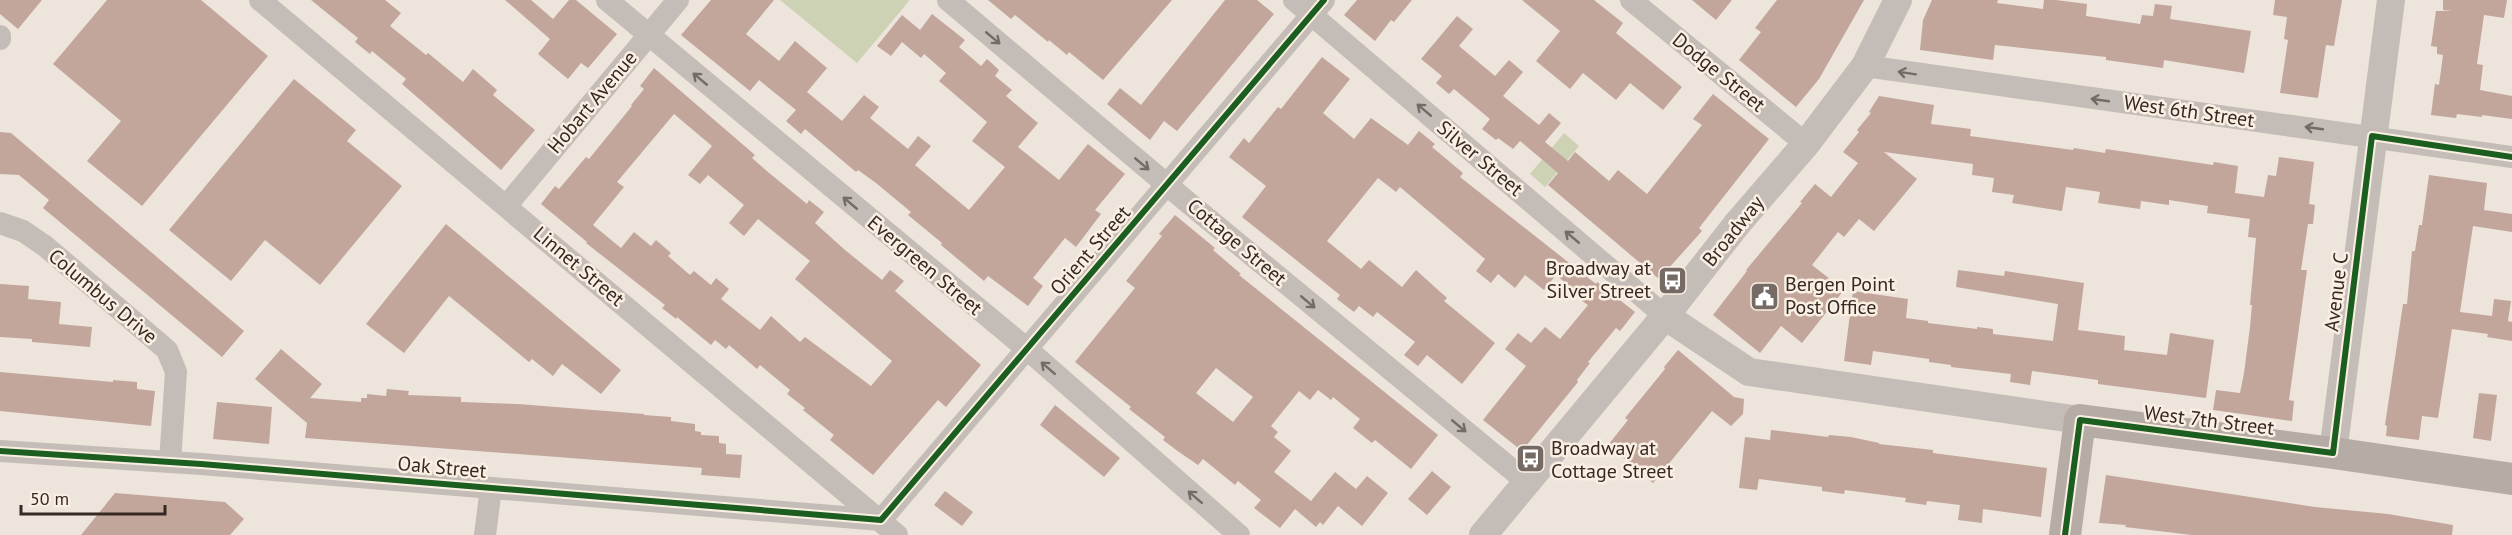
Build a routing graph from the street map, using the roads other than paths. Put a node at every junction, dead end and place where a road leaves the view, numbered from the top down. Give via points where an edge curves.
1 (260, 0) edge
2 (607, 0) edge
3 (678, 0) edge
4 (948, 0) edge
5 (1294, 0) edge
6 (1631, 0) edge
7 (1898, 0) edge
8 (2391, 0) edge
9 (1318, 7) edge
10 (648, 36) junction
11 (1865, 66) junction
12 (2372, 136) junction
13 (1806, 144) junction
14 (2512, 157) edge
15 (1168, 185) junction
16 (507, 205) junction
17 (1, 223) edge
18 (1665, 316) junction
19 (1027, 349) junction
20 (2080, 420) junction
21 (0, 451) edge
22 (2333, 453) junction
23 (170, 462) junction
24 (2512, 478) edge
25 (1527, 482) junction
26 (491, 488) junction
27 (889, 528) edge
28 (485, 535) edge
29 (1239, 535) edge
30 (1483, 535) edge
31 (2065, 535) edge

1 - 16 street, Linnet Street
2 - 10 street, Evergreen Street
3 - 10 street, Hobart Avenue
4 -> 15 street, Cottage Street
5 - 9 street, Silver Street
6 - 13 street, Dodge Street
7 - 11 street, Broadway
8 - 12 street, Avenue C
9 - 15 street, Orient Street
18 -> 9 street, Silver Street
10 - 16 street, Hobart Avenue
19 -> 10 street, Evergreen Street
12 -> 11 street, West 6th Street
11 - 13 street, Broadway
12 - 14 street, West 6th Street
12 - 22 street, Avenue C
13 - 18 street, Broadway
15 - 19 street, Orient Street
15 -> 25 street, Cottage Street
16 - 27 street, Linnet Street
17 - 23 street, Columbus Drive via 23,231 45,246 167,350 176,372
18 - 20 street, West 7th Street via 1749,372
18 - 25 street, Broadway
19 - 27 street, Orient Street
29 -> 19 street, Evergreen Street
20 - 22 main road, West 7th Street
20 - 31 main road
21 - 23 street, Oak Street
22 - 24 main road, West 7th Street
23 - 26 street, Oak Street
25 - 30 street, Broadway
26 - 27 street, Oak Street
26 - 28 street

